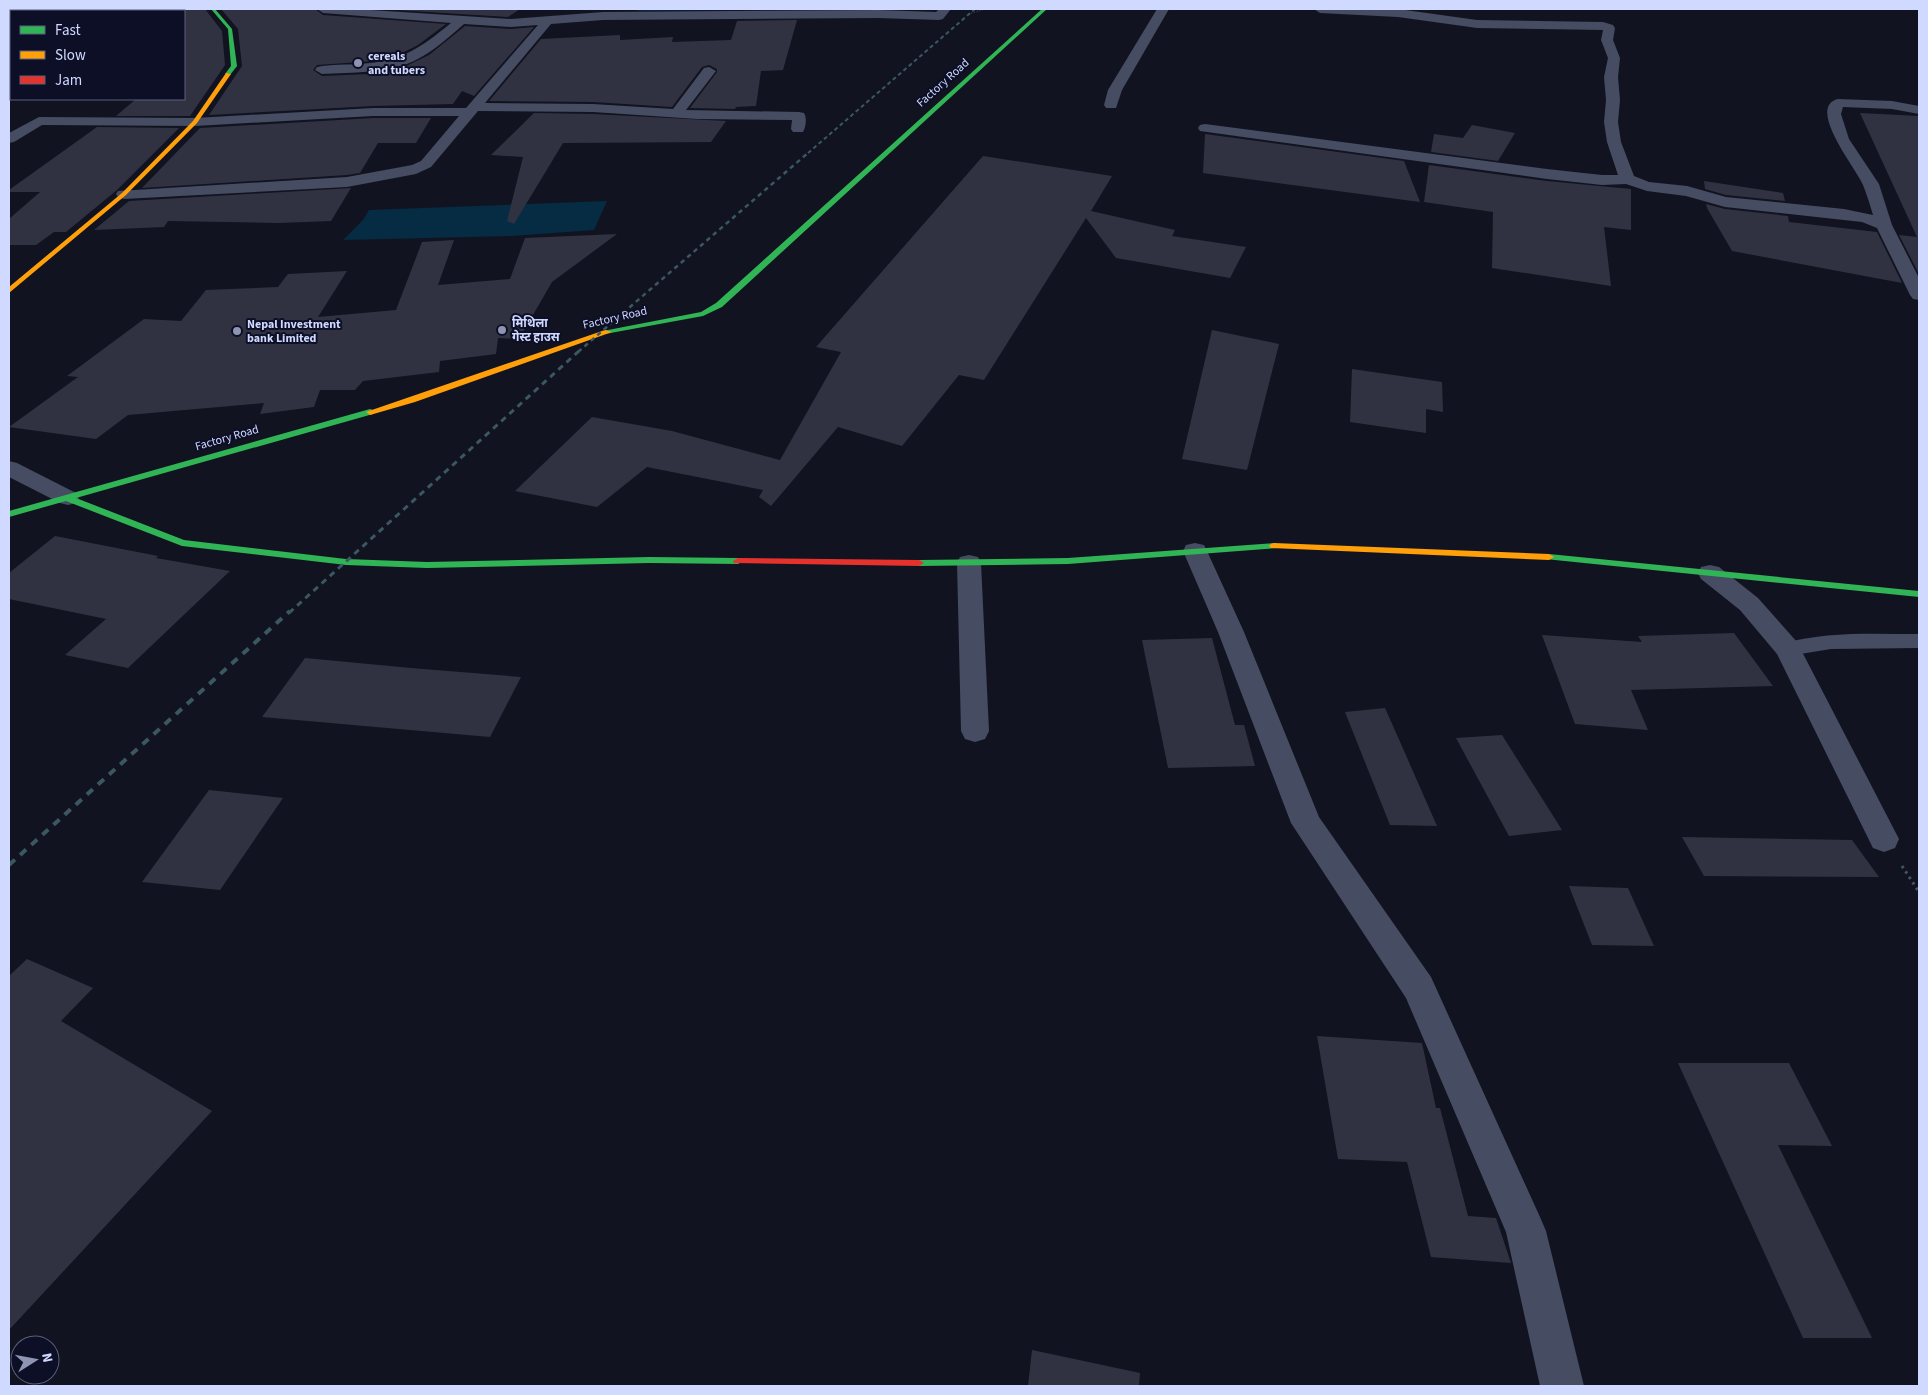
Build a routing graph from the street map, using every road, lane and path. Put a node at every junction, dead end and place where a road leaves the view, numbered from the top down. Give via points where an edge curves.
1 (55, 9) edge
2 (213, 9) edge
3 (323, 9) edge
4 (1045, 9) edge
5 (1163, 9) edge
6 (1320, 9) edge
7 (51, 10) edge
8 (880, 11) edge
9 (942, 12) edge
10 (598, 13) edge
11 (462, 20) junction
12 (548, 20) junction
13 (322, 70) dead end
14 (709, 71) dead end
15 (1111, 105) dead end
16 (472, 110) junction
17 (1919, 110) edge
18 (677, 113) junction
19 (39, 121) junction
20 (9, 122) edge
21 (195, 122) junction
22 (1205, 128) dead end
23 (798, 129) dead end
24 (9, 139) edge
25 (1627, 179) junction
26 (124, 194) junction
27 (1884, 224) junction
28 (9, 290) edge
29 (1919, 295) edge
30 (9, 468) edge
31 (68, 498) junction
32 (9, 514) edge
33 (1194, 551) junction
34 (969, 563) junction
35 (1710, 572) junction
36 (1919, 594) edge
37 (1919, 641) edge
38 (1788, 649) junction
39 (975, 731) dead end
40 (1884, 839) dead end
41 (1562, 1386) edge

1 - 7 street
2 - 21 main road via 230,28 234,66
3 - 11 street
4 - 31 main road, Factory Road via 719,305 703,314 598,334 412,400
5 - 15 street via 1115,90
6 - 25 street via 1398,13 1477,24 1609,28 1606,40 1614,58 1611,122 1614,142
8 - 9 street
8 - 10 street
10 - 12 street
11 - 12 street via 511,23
11 - 13 street via 404,61
12 - 16 street
14 - 18 street
16 - 18 street via 593,108
16 - 21 street
16 - 26 street via 426,164 416,169 347,182
17 - 27 street via 1892,105 1838,103 1834,114 1842,139 1872,184
18 - 23 street via 799,116
19 - 20 street
19 - 21 street
19 - 24 street
21 - 26 main road
22 - 25 street via 1547,174 1602,180
25 - 27 street via 1725,202 1844,214
26 - 28 main road
27 - 29 street
30 - 31 street
31 - 32 main road, Factory Road
31 - 34 main road via 182,543 346,562 428,565 649,560
33 - 34 main road via 1068,561
33 - 35 main road via 1260,546 1533,555
33 - 41 street via 1231,632 1306,824 1419,988 1526,1231
34 - 39 street
35 - 36 main road
35 - 38 street via 1748,604
37 - 38 lane via 1831,642
38 - 40 street

